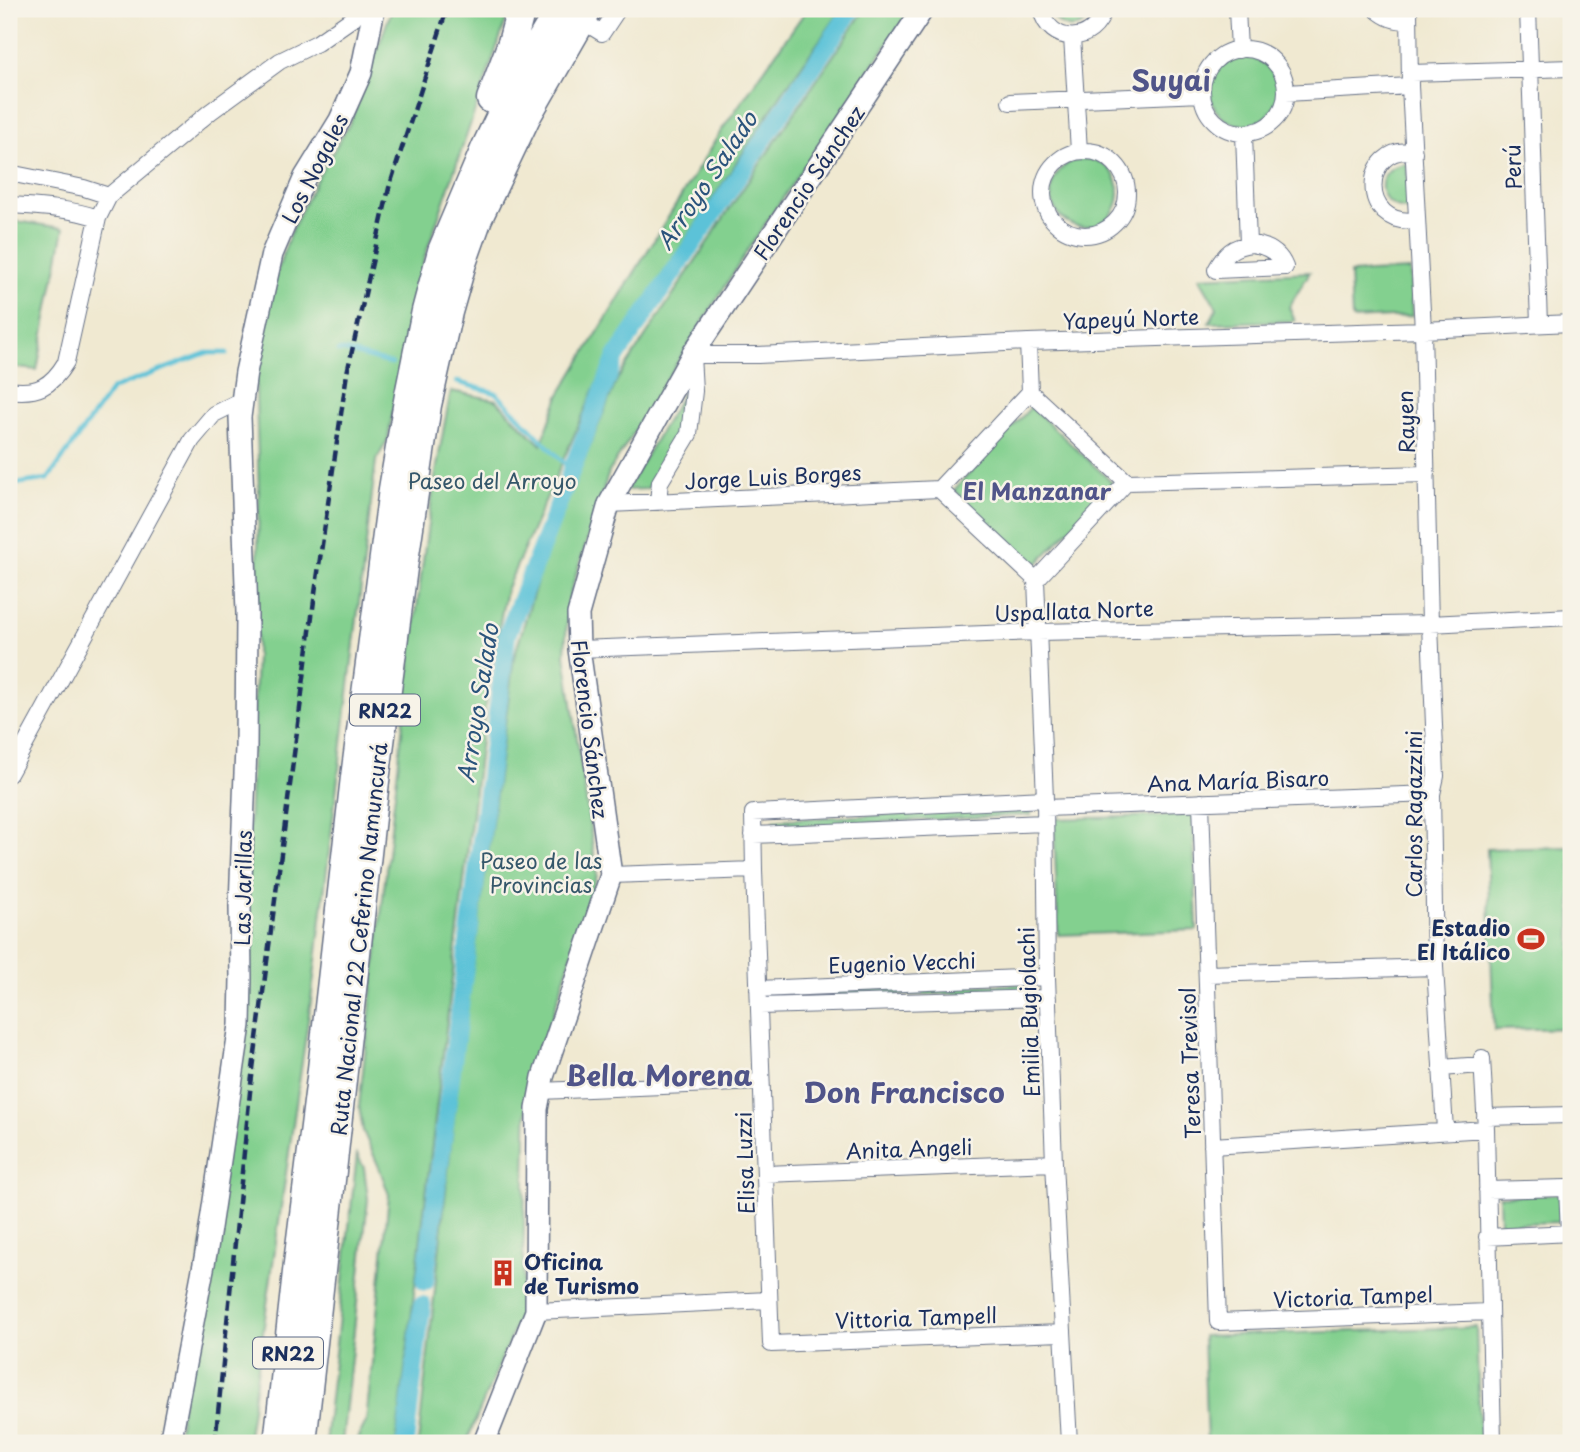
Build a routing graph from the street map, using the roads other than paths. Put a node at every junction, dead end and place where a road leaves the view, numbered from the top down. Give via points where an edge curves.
1 (361, 9) edge
2 (374, 9) edge
3 (521, 9) edge
4 (618, 9) edge
5 (923, 9) edge
6 (1041, 9) edge
7 (1104, 9) edge
8 (1237, 9) edge
9 (1376, 9) edge
10 (1528, 9) edge
11 (577, 12) edge
12 (1409, 15) edge
13 (1072, 37) junction
14 (1239, 50) junction
15 (1571, 68) edge
16 (1530, 70) junction
17 (1410, 80) junction
18 (1286, 93) junction
19 (1202, 94) junction
20 (1076, 100) junction
21 (1010, 102) dead end
22 (1244, 134) junction
23 (1079, 151) junction
24 (1414, 152) junction
25 (9, 173) edge
26 (109, 196) junction
27 (9, 205) edge
28 (98, 218) junction
29 (1417, 220) junction
30 (1248, 244) dead end
31 (442, 251) junction
32 (1571, 323) edge
33 (1539, 324) junction
34 (255, 328) joint
35 (1423, 330) junction
36 (1028, 342) junction
37 (692, 355) junction
38 (9, 390) edge
39 (1030, 392) junction
40 (242, 400) junction
41 (1427, 474) junction
42 (1126, 482) junction
43 (939, 489) junction
44 (658, 502) junction
45 (609, 504) junction
46 (1036, 580) junction
47 (1571, 617) edge
48 (1430, 624) junction
49 (1038, 632) junction
50 (579, 649) junction
51 (9, 774) edge
52 (1432, 794) junction
53 (1201, 802) junction
54 (1045, 810) junction
55 (753, 813) joint
56 (753, 835) junction
57 (754, 870) junction
58 (611, 874) junction
59 (1435, 967) junction
60 (1207, 974) junction
61 (1047, 977) junction
62 (758, 989) junction
63 (1048, 998) junction
64 (351, 1002) junction
65 (759, 1006) junction
66 (1441, 1068) junction
67 (761, 1082) junction
68 (540, 1091) junction
69 (1571, 1115) edge
70 (1485, 1123) junction
71 (1445, 1130) junction
72 (1212, 1146) junction
73 (1054, 1163) junction
74 (765, 1174) junction
75 (1487, 1191) junction
76 (1570, 1233) edge
77 (1487, 1237) junction
78 (769, 1300) junction
79 (536, 1311) junction
80 (1489, 1312) junction
81 (1218, 1322) joint
82 (1062, 1333) junction
83 (771, 1343) joint
84 (170, 1443) edge
85 (278, 1443) edge
86 (302, 1443) edge
87 (319, 1443) edge
88 (484, 1443) edge
89 (1069, 1443) edge
90 (1493, 1443) edge

1 - 26 street via 353,19 281,61 210,112
2 - 34 street, Los Nogales via 361,72 340,120 305,177 272,254
3 - 31 highway
4 - 11 street via 602,33
5 - 37 street, Florencio Sánchez
6 - 13 street via 1054,31
7 - 13 street via 1094,29
8 - 14 street
9 - 12 street, Rayen via 1395,21
10 - 16 street, Perú
11 - 31 highway, Ruta Nacional 22 Ceferino Namuncurá / RN22 via 514,88
11 - 64 highway, Ruta Nacional 22 Ceferino Namuncurá / RN22 via 478,218 448,312 428,405 403,568
12 - 17 street, Rayen
13 - 20 street
14 - 18 street via 1262,53 1274,61
14 - 19 street via 1222,55 1211,65
15 - 16 street
16 - 17 street
16 - 33 street, Perú
17 - 18 street
17 - 24 street, Rayen
18 - 22 street via 1272,123
19 - 20 street
19 - 22 street via 1210,117 1220,127
20 - 21 street
20 - 23 street
22 - 30 street
23 - 23 street via 1052,166 1043,192 1051,218 1061,228 1088,235 1113,225 1128,191 1110,159
24 - 29 street, Rayen
24 - 29 street via 1387,158 1378,167 1373,188 1381,209 1390,216
25 - 26 street
26 - 28 street
27 - 28 street via 61,208
28 - 38 street via 66,362 57,377 40,390
29 - 35 street, Rayen
31 - 85 highway, Ruta Nacional 22 Ceferino Namuncurá / RN22 via 426,311 393,489
32 - 33 street, Yapeyú Norte
33 - 35 street, Yapeyú Norte
34 - 40 street, Las Jarillas
35 - 36 street, Yapeyú Norte
35 - 41 street, Rayen
36 - 37 street, Yapeyú Norte
36 - 39 street
37 - 44 street via 695,391 689,435 660,482
37 - 45 street, Florencio Sánchez
39 - 42 street
39 - 43 street
40 - 51 street via 214,414 192,440
40 - 84 street, Las Jarillas via 247,613 240,1025
41 - 42 street
41 - 48 street, Rayen
42 - 46 street
43 - 44 street, Jorge Luis Borges
43 - 46 street
44 - 45 street, Jorge Luis Borges
45 - 50 street, Florencio Sánchez via 578,614
46 - 49 street, Emilia Bugiolachi
47 - 48 street, Uspallata Norte
48 - 49 street, Uspallata Norte
48 - 52 street, Carlos Ragazzini via 1436,775
49 - 50 street, Uspallata Norte
49 - 54 street, Emilia Bugiolachi
50 - 58 street, Florencio Sánchez
52 - 53 street, Ana María Bisaro
52 - 59 street, Carlos Ragazzini
53 - 54 street, Ana María Bisaro
53 - 60 street, Teresa Trevisol
54 - 55 street, Ana María Bisaro
54 - 56 street, Ana María Bisaro
54 - 61 street, Emilia Bugiolachi
55 - 56 street, Elisa Luzzi
56 - 57 street, Elisa Luzzi
57 - 58 street
57 - 62 street, Elisa Luzzi
58 - 68 street, Florencio Sánchez
59 - 60 street
59 - 66 street, Carlos Ragazzini
60 - 72 street, Teresa Trevisol
61 - 62 street, Eugenio Vecchi
61 - 63 street, Emilia Bugiolachi
62 - 65 street, Elisa Luzzi
63 - 65 street, Eugenio Vecchi
63 - 73 street, Emilia Bugiolachi
64 - 86 highway, Ruta Nacional 22 Ceferino Namuncurá / RN22
64 - 87 highway via 354,1121
65 - 67 street, Elisa Luzzi
66 - 70 street via 1482,1061
66 - 71 street, Carlos Ragazzini
67 - 68 street
67 - 74 street, Elisa Luzzi
68 - 79 street, Florencio Sánchez
69 - 70 street
70 - 71 street
70 - 75 street
71 - 72 street
72 - 81 street, Teresa Trevisol
73 - 74 street, Anita Angeli
73 - 82 street, Emilia Bugiolachi
74 - 78 street, Elisa Luzzi
75 - 76 street via 1567,1188
75 - 77 street
76 - 77 street
77 - 80 street
78 - 79 street
78 - 83 street, Elisa Luzzi
79 - 88 street, Florencio Sánchez
80 - 81 street, Victoria Tampel
80 - 90 street
82 - 83 street, Vittoria Tampell
82 - 89 street, Emilia Bugiolachi

